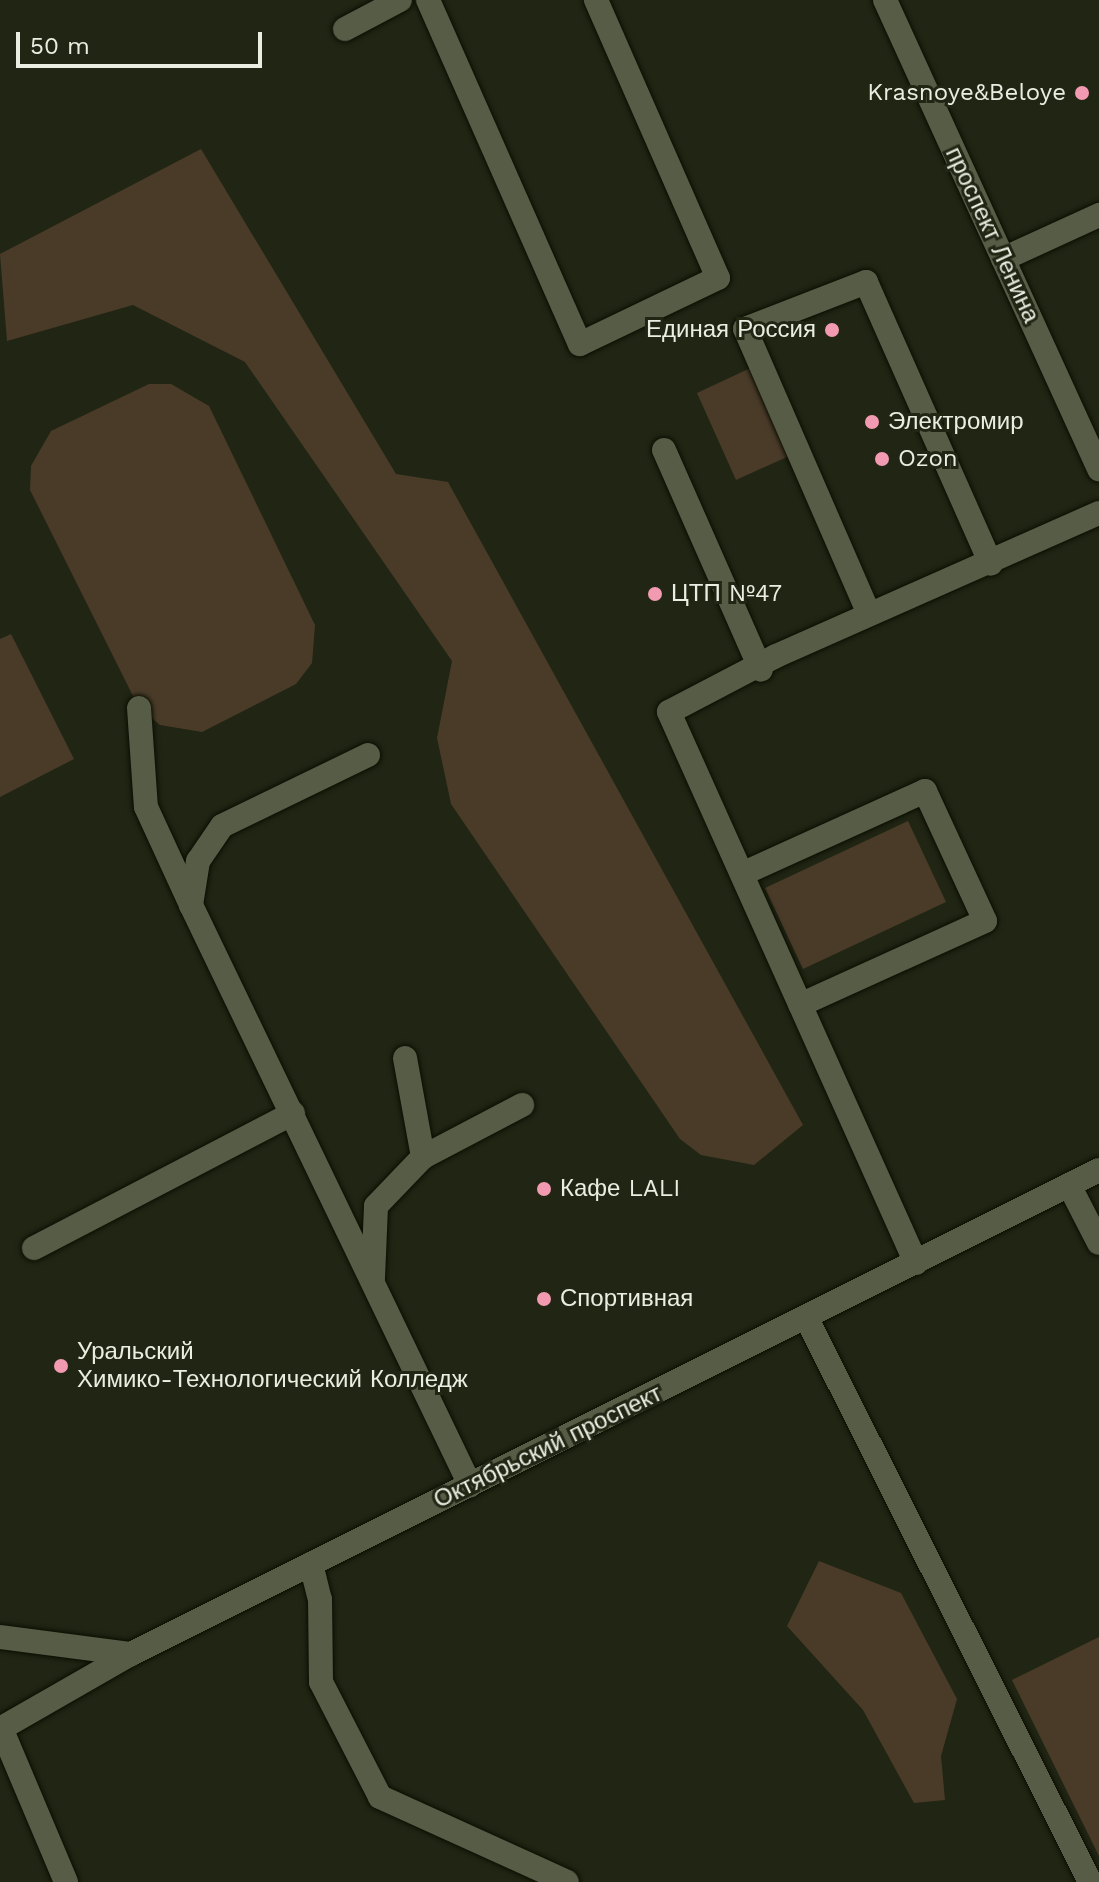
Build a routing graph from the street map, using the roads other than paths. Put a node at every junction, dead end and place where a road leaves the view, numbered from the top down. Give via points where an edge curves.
1 (400, 0) edge
2 (428, 0) edge
3 (596, 0) edge
4 (885, 0) edge
5 (345, 29) dead end
6 (1099, 215) edge
7 (1003, 259) junction
8 (664, 450) dead end
9 (1099, 469) edge
10 (1099, 513) edge
11 (991, 564) junction
12 (869, 614) junction
13 (761, 670) junction
14 (139, 708) dead end
15 (368, 755) dead end
16 (742, 874) junction
17 (191, 905) junction
18 (800, 1005) junction
19 (405, 1058) dead end
20 (522, 1105) dead end
21 (293, 1113) junction
22 (423, 1157) junction
23 (1099, 1170) edge
24 (1069, 1185) junction
25 (1099, 1243) edge
26 (34, 1248) dead end
27 (916, 1263) junction
28 (372, 1281) junction
29 (807, 1319) junction
30 (470, 1485) junction
31 (311, 1564) junction
32 (0, 1637) edge
33 (131, 1654) junction
34 (0, 1729) edge
35 (66, 1882) edge
36 (567, 1882) edge
37 (1090, 1882) edge

1 - 5 street
2 - 3 street via 580,344 718,278
4 - 7 street, проспект Ленина
6 - 7 street
7 - 9 street, проспект Ленина
8 - 13 street
10 - 11 street
11 - 12 street
11 - 12 street via 866,282 745,329
12 - 13 street
13 - 16 street via 669,712
14 - 17 street via 146,807
15 - 17 street via 222,826 198,861
16 - 18 street
16 - 18 street via 925,791 985,921
17 - 21 street
18 - 27 street
19 - 22 street
20 - 22 street
21 - 26 street
21 - 28 street
22 - 28 street via 376,1206
23 - 24 street, Октябрьский проспект
24 - 25 street
24 - 27 street, Октябрьский проспект
27 - 29 street, Октябрьский проспект
28 - 30 street
29 - 30 street, Октябрьский проспект
29 - 37 street
30 - 31 street, Октябрьский проспект
31 - 33 street, Октябрьский проспект
31 - 36 street via 320,1599 321,1682 380,1797
32 - 33 street
33 - 34 street, Октябрьский проспект
34 - 35 street

